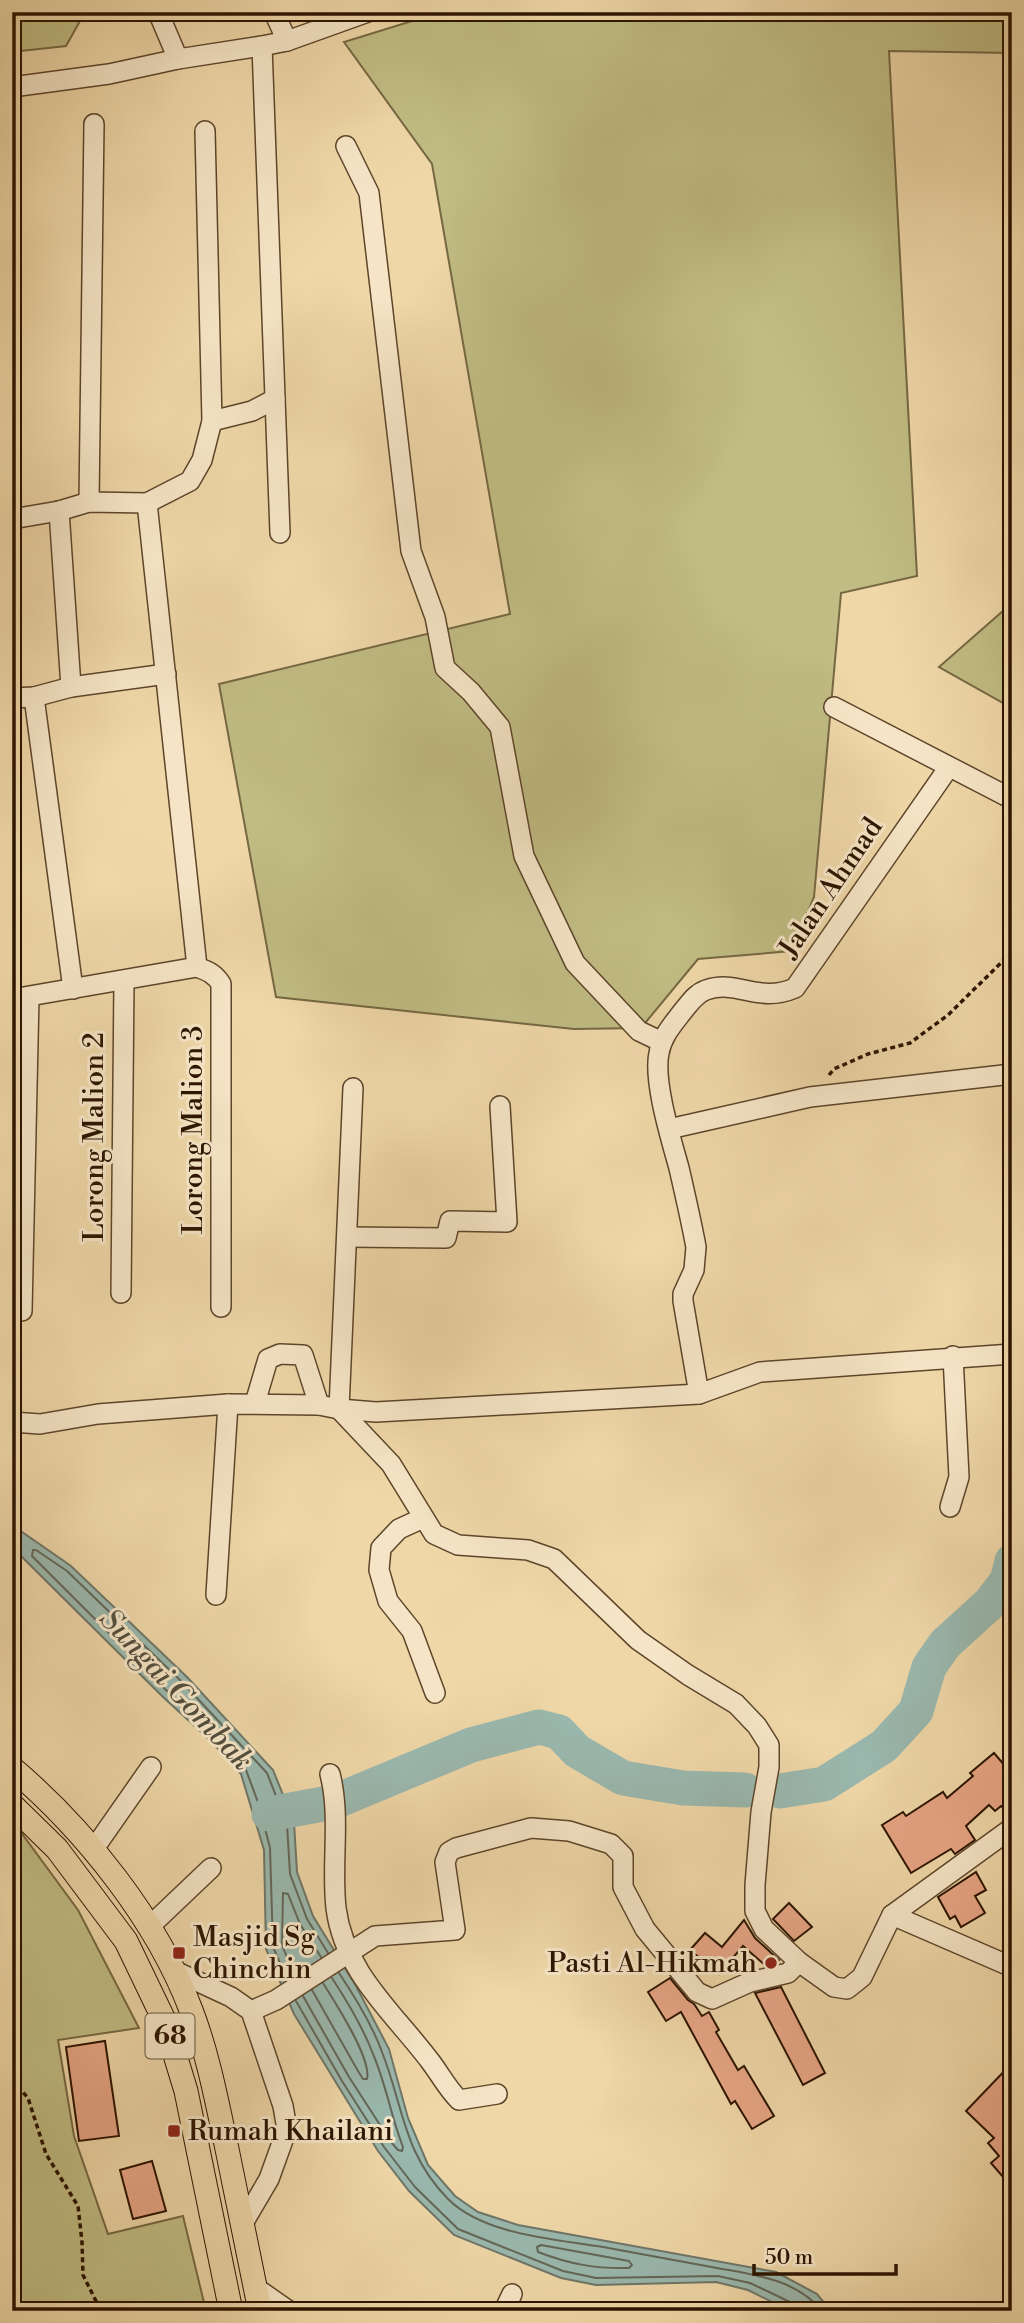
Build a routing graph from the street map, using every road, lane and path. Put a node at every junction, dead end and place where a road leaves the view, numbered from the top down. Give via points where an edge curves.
1 (158, 12) edge
2 (275, 12) edge
3 (368, 12) edge
4 (287, 40) junction
5 (262, 47) junction
6 (178, 59) junction
7 (12, 87) edge
8 (94, 124) dead end
9 (205, 131) dead end
10 (346, 146) dead end
11 (275, 399) junction
12 (212, 421) junction
13 (89, 502) junction
14 (147, 503) junction
15 (59, 511) junction
16 (12, 519) edge
17 (280, 533) dead end
18 (166, 674) junction
19 (71, 687) junction
20 (34, 697) junction
21 (12, 698) edge
22 (834, 707) dead end
23 (949, 767) junction
24 (1012, 799) edge
25 (1012, 952) edge
26 (197, 967) junction
27 (124, 981) junction
28 (72, 989) junction
29 (21, 998) edge
30 (662, 1042) junction
31 (1012, 1074) edge
32 (353, 1088) dead end
33 (810, 1097) junction
34 (500, 1106) dead end
35 (669, 1129) junction
36 (347, 1237) junction
37 (121, 1293) dead end
38 (221, 1307) dead end
39 (22, 1311) dead end
40 (1012, 1354) edge
41 (953, 1356) junction
42 (699, 1394) junction
43 (255, 1403) junction
44 (228, 1404) junction
45 (318, 1405) junction
46 (340, 1409) junction
47 (12, 1422) edge
48 (950, 1507) dead end
49 (423, 1518) junction
50 (216, 1595) dead end
51 (435, 1693) dead end
52 (151, 1767) dead end
53 (12, 1768) edge
54 (332, 1780) dead end
55 (12, 1805) edge
56 (1012, 1828) edge
57 (93, 1850) junction
58 (211, 1868) dead end
59 (892, 1914) junction
60 (150, 1926) junction
61 (347, 1953) junction
62 (799, 1962) junction
63 (1012, 1967) edge
64 (175, 1971) junction
65 (251, 2011) junction
66 (12, 2080) edge
67 (497, 2094) dead end
68 (242, 2224) junction
69 (258, 2299) edge
70 (101, 2311) edge
71 (231, 2311) edge
72 (289, 2311) edge

1 - 6 street
2 - 4 street
3 - 4 street
4 - 5 street
5 - 6 street
5 - 11 street
6 - 7 street
8 - 13 street
9 - 12 street
10 - 30 street via 369,193 411,551 435,617 445,668 500,727 524,856 575,963 639,1031
11 - 12 street
11 - 17 street
12 - 14 street via 202,460 190,481
13 - 14 street
13 - 15 street
14 - 18 street
15 - 16 street
15 - 19 street
18 - 19 street
18 - 26 street
19 - 20 street
20 - 21 street
20 - 28 street
22 - 23 street
23 - 24 street
23 - 30 street, Jalan Ahmad via 795,988 766,995 728,987 709,989 694,998
25 - 33 path via 948,1015 911,1043 834,1069
26 - 27 street
26 - 38 street, Lorong Malion 3 via 221,984
27 - 28 street
27 - 37 street, Lorong Malion 2
28 - 29 street
29 - 39 street
30 - 35 street via 658,1064
31 - 33 street
32 - 36 street
33 - 35 street
34 - 36 street via 507,1222 450,1222 446,1238
35 - 42 street via 696,1247 683,1301
36 - 46 street
40 - 41 street
41 - 42 street via 760,1372
41 - 48 street via 959,1477
42 - 46 street via 376,1412
43 - 44 street
43 - 45 street
43 - 45 street via 268,1359 280,1354 303,1355
44 - 47 street via 98,1414 40,1424
44 - 50 street
45 - 46 street
46 - 49 street via 391,1464
49 - 51 street via 398,1529 381,1548 379,1570 388,1601 411,1631
49 - 62 street via 434,1534 458,1545 528,1550 554,1559 638,1640 736,1704 757,1726 769,1745 769,1767 761,1812 755,1911 764,1929
52 - 57 street
53 - 57 main road, 68
54 - 61 street via 336,1906
55 - 71 main road, 68 via 57,1849 126,1941 166,2022 186,2091
56 - 59 street
57 - 60 main road, 68
58 - 60 street
59 - 62 street via 862,1977 847,1989 834,1987
59 - 63 street
60 - 64 main road, 68
61 - 62 street via 375,1936 455,1930 445,1862 449,1852 531,1828 569,1831 619,1849 623,1887 645,1928 696,1992 712,1999 750,1982 788,1973
61 - 65 street via 276,2000
61 - 67 street via 380,2004 459,2100
64 - 65 street
64 - 68 main road, 68 via 213,2084
65 - 68 street via 287,2129 269,2179
66 - 70 path via 28,2098 46,2154 78,2206 83,2275
68 - 69 main road, 68
69 - 72 street

